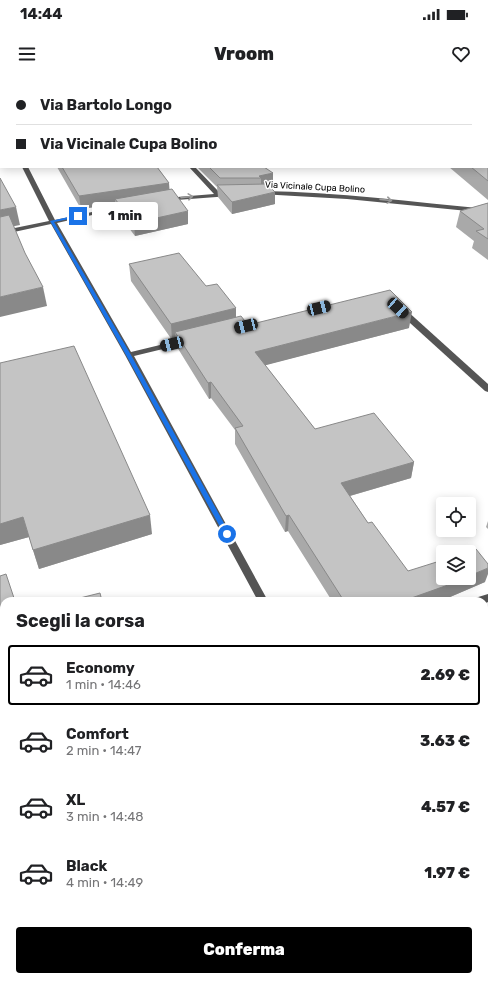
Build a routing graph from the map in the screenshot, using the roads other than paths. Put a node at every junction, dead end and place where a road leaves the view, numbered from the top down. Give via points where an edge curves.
1 (25, 168) edge
2 (193, 168) edge
3 (257, 193) edge
4 (218, 194) junction
5 (241, 194) edge
6 (160, 201) edge
7 (134, 205) edge
8 (488, 211) edge
9 (52, 221) junction
10 (0, 233) edge
11 (398, 308) edge
12 (196, 338) edge
13 (129, 355) junction
14 (488, 389) edge
15 (261, 597) edge

1 - 9 street
2 - 4 street
3 -> 8 street, Via Vicinale Cupa Bolino via 376,199
4 - 5 street
6 -> 4 street
7 - 9 street
9 - 10 street
9 - 13 street
11 - 14 street
12 - 13 street
13 - 15 street

